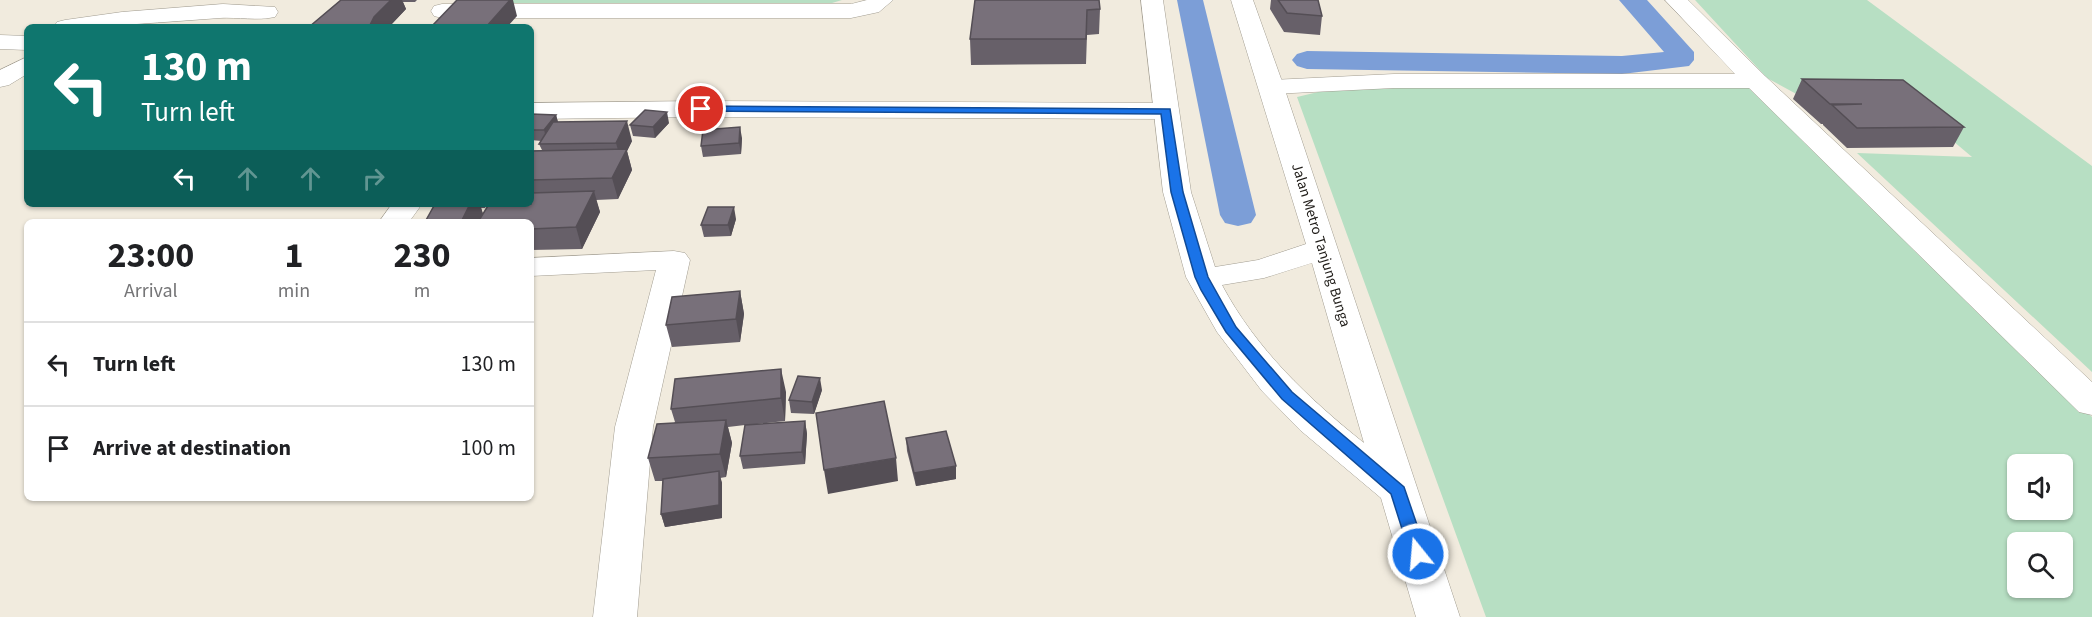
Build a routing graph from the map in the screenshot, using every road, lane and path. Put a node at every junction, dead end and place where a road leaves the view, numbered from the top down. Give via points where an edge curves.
1 (1152, 0) edge
2 (1242, 0) edge
3 (1676, 0) edge
4 (880, 2) edge
5 (78, 4) dead end
6 (448, 5) edge
7 (267, 12) dead end
8 (56, 24) edge
9 (73, 24) edge
10 (428, 24) edge
11 (0, 42) edge
12 (24, 43) edge
13 (24, 66) edge
14 (0, 80) edge
15 (1756, 81) junction
16 (1272, 87) junction
17 (534, 111) edge
18 (1166, 111) junction
19 (1322, 248) junction
20 (534, 267) edge
21 (1202, 277) junction
22 (2092, 404) edge
23 (1399, 491) junction
24 (615, 617) edge
25 (1438, 617) edge

1 - 18 street
2 - 16 street, Jalan Metro Tanjung Bunga
3 - 15 street
4 - 6 street via 851,11
5 - 8 street
6 - 10 street
7 - 9 street via 223,11
11 - 12 street
13 - 14 street
15 - 16 street via 1394,81
15 - 22 street
16 - 19 street, Jalan Metro Tanjung Bunga
17 - 18 street
18 - 21 street via 1177,192
19 - 21 street via 1264,270
19 - 23 street, Jalan Metro Tanjung Bunga
20 - 24 street via 674,260 634,427
21 - 23 street via 1231,329 1287,396
23 - 25 street, Jalan Metro Tanjung Bunga

